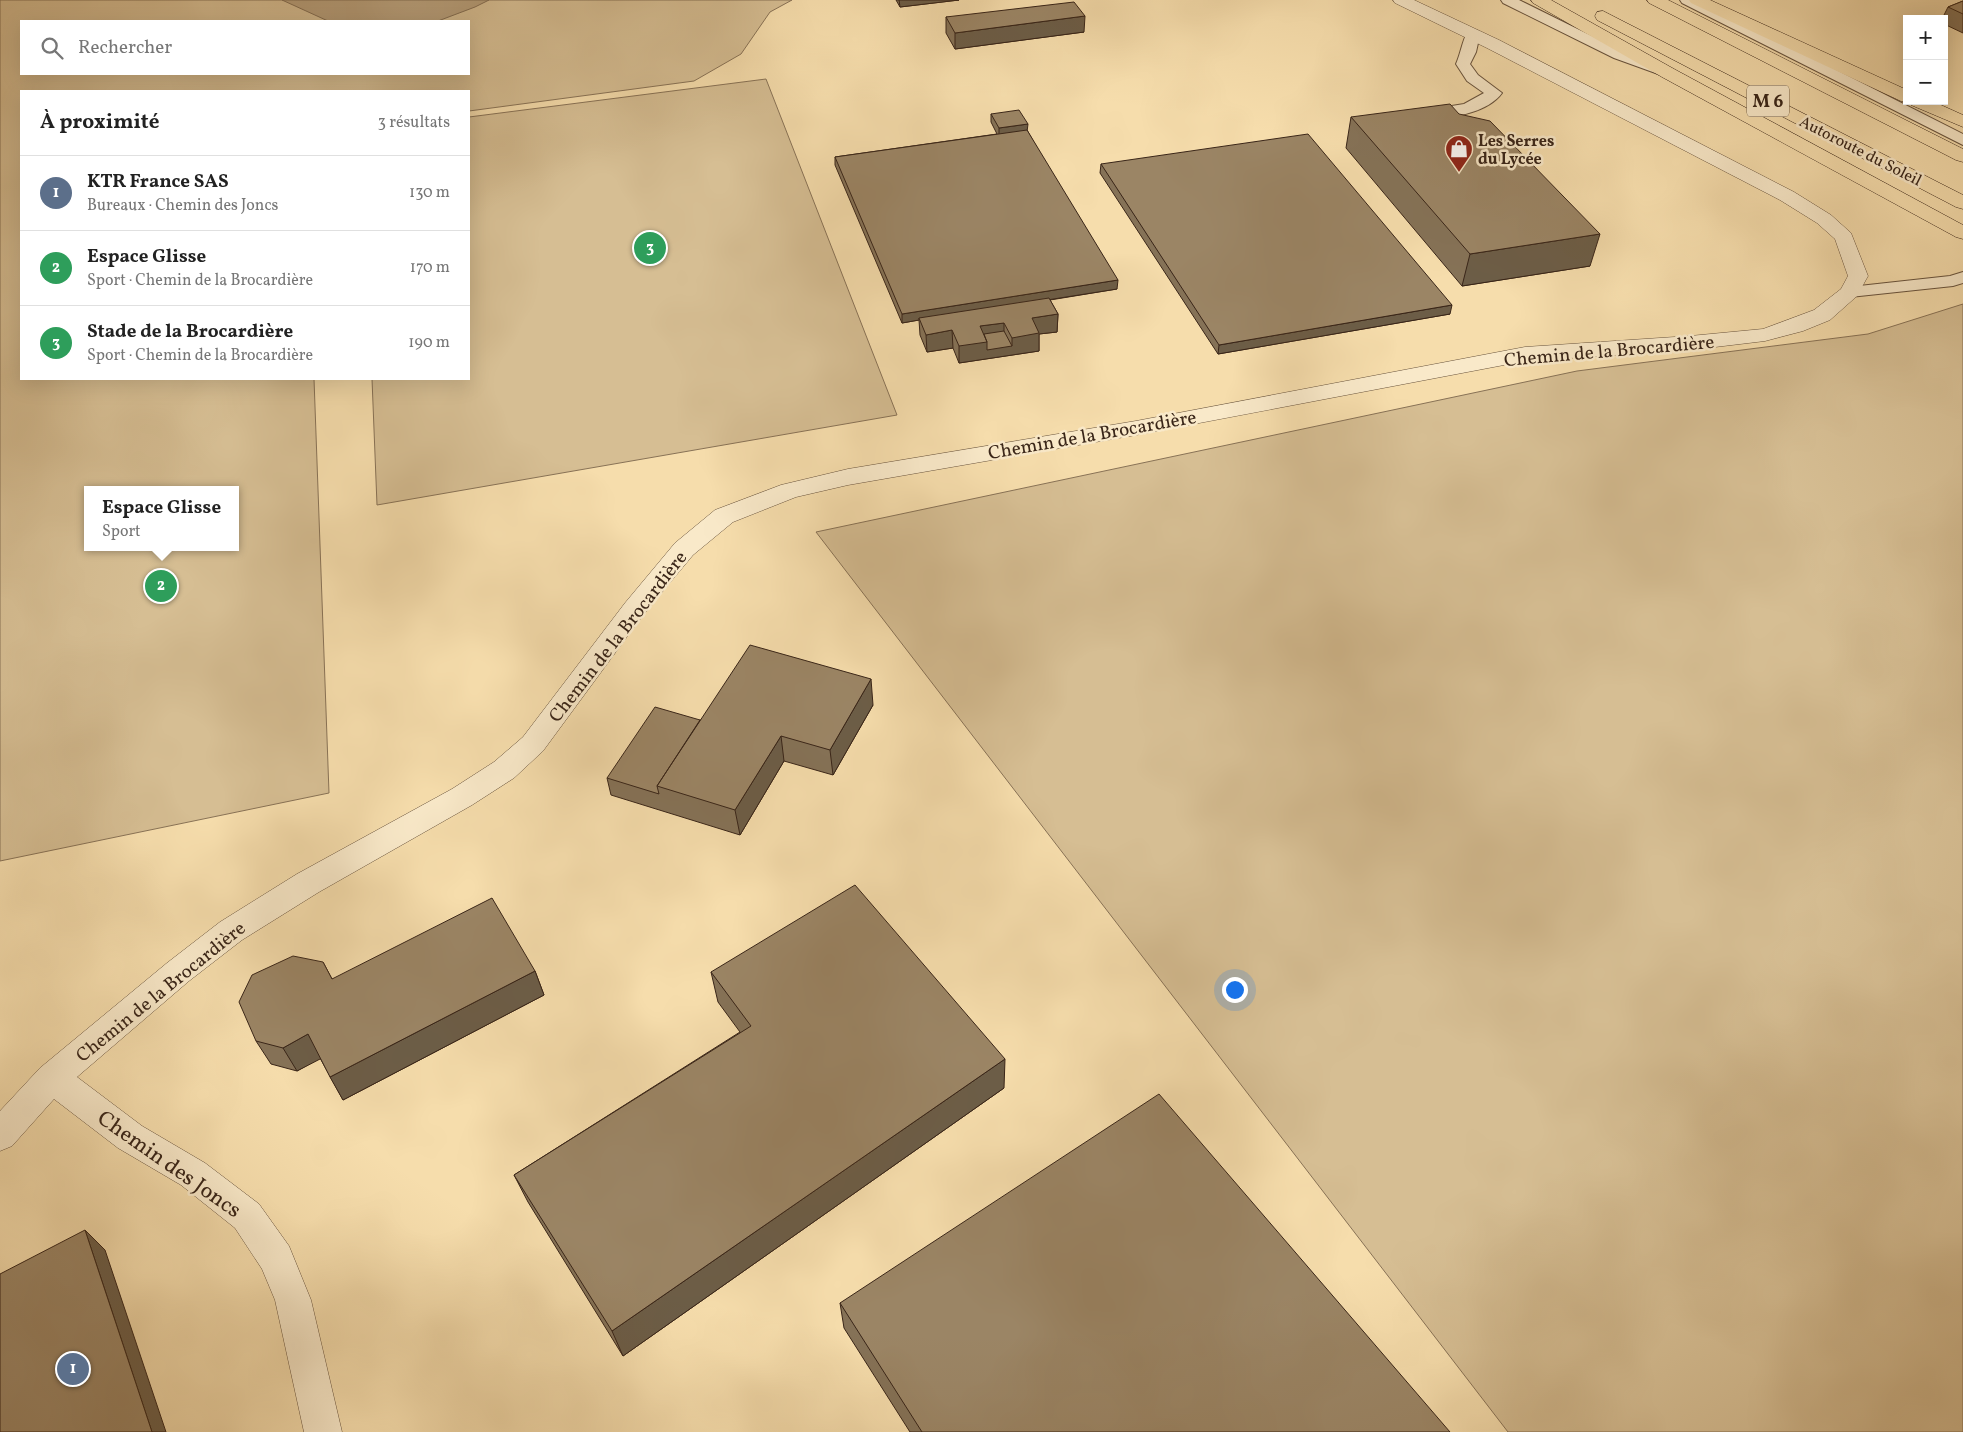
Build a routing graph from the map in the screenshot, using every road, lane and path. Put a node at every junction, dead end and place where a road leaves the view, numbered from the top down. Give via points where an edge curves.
1 (1401, 0) edge
2 (1508, 0) edge
3 (1540, 0) edge
4 (1655, 0) edge
5 (1687, 0) edge
6 (1697, 0) edge
7 (1582, 5) edge
8 (1472, 34) junction
9 (1668, 73) junction
10 (1903, 94) edge
11 (1926, 105) edge
12 (1440, 112) edge
13 (1963, 122) edge
14 (1963, 140) edge
15 (1963, 156) edge
16 (1963, 203) edge
17 (1963, 232) edge
18 (1963, 278) edge
19 (1850, 292) junction
20 (52, 1078) junction
21 (0, 1135) edge
22 (323, 1432) edge

1 - 8 street
2 - 9 lane via 1619,55
3 - 9 highway
4 - 15 highway, M 6
5 - 14 lane
6 - 10 highway
7 - 16 highway, Autoroute du Soleil / M 6
8 - 12 lane via 1463,64 1472,78 1494,93 1486,102
8 - 19 street via 1788,196 1824,220 1844,237 1852,256 1858,276
9 - 17 highway
11 - 13 highway
18 - 19 lane
19 - 20 street, Chemin de la Brocardière via 1822,316 1764,335 1525,354 1136,428 848,477 789,491 724,516 684,549 634,608 533,744 504,770 231,930
20 - 21 street, Chemin de la Brocardière
20 - 22 street, Chemin des Joncs via 130,1137 193,1174 247,1216 276,1258 293,1300

